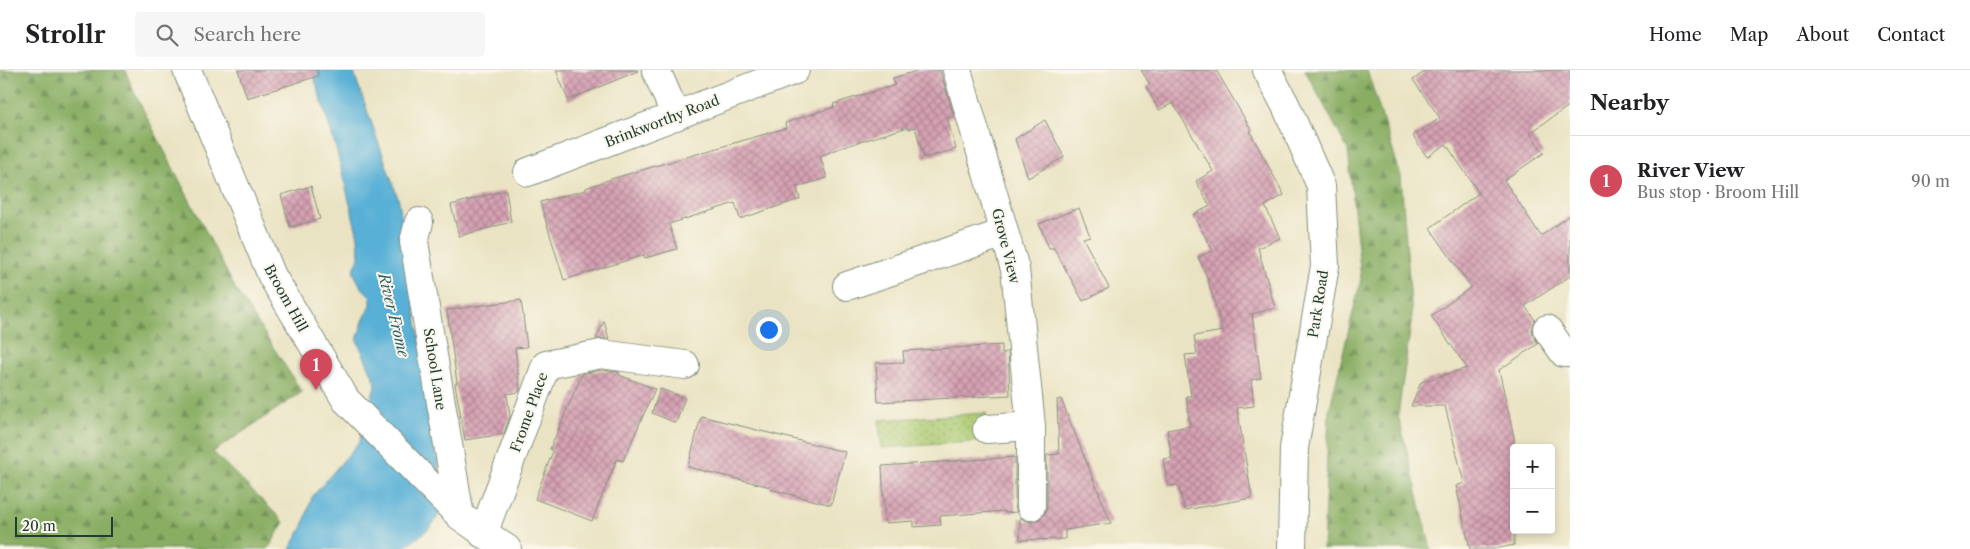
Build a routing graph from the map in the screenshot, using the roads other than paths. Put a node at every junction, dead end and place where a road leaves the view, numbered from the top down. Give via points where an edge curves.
1 (188, 70) edge
2 (656, 70) edge
3 (795, 70) edge
4 (956, 70) edge
5 (1267, 70) edge
6 (676, 116) junction
7 (528, 172) dead end
8 (420, 222) dead end
9 (1004, 233) junction
10 (847, 286) dead end
11 (1547, 329) dead end
12 (1570, 353) edge
13 (685, 365) dead end
14 (1031, 426) junction
15 (987, 429) dead end
16 (1031, 506) dead end
17 (452, 509) junction
18 (483, 534) junction
19 (507, 549) edge
20 (1292, 549) edge

1 - 17 street, Broom Hill via 272,276 346,400
2 - 6 street
3 - 6 street, Brinkworthy Road
4 - 9 street, Grove View
5 - 20 street, Park Road via 1321,186 1325,266 1294,448
6 - 7 street, Brinkworthy Road
8 - 17 street, School Lane via 414,242
9 - 10 street
9 - 14 street, Grove View via 1014,269
11 - 12 street via 1564,352
13 - 18 street, Frome Place via 601,354 546,365
14 - 15 street
14 - 16 street, Grove View
17 - 18 street, Broom Hill
18 - 19 street, Broom Hill

